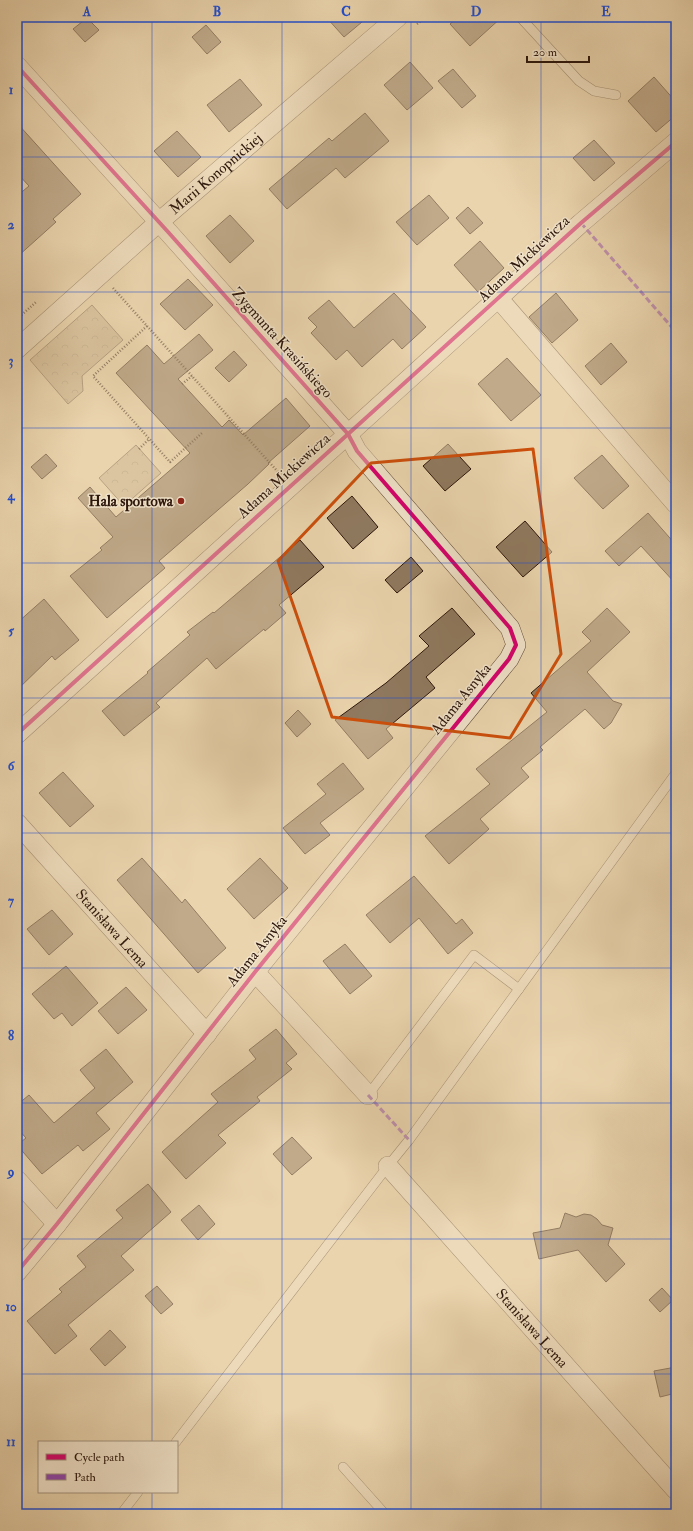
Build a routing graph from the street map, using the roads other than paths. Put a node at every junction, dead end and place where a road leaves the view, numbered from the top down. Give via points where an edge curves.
1 (398, 17) edge
2 (520, 17) edge
3 (17, 66) edge
4 (616, 95) dead end
5 (676, 142) edge
6 (159, 222) junction
7 (499, 299) junction
8 (17, 349) edge
9 (348, 434) junction
10 (676, 504) edge
11 (516, 645) joint
12 (17, 734) edge
13 (676, 773) edge
14 (17, 824) edge
15 (255, 972) junction
16 (519, 989) junction
17 (207, 1034) junction
18 (368, 1095) joint
19 (388, 1166) junction
20 (17, 1180) edge
21 (57, 1224) junction
22 (17, 1272) edge
23 (177, 1441) edge
24 (343, 1468) dead end
25 (676, 1490) edge
26 (137, 1493) edge
27 (121, 1514) edge
28 (385, 1514) edge

1 - 6 street, Marii Konopnickiej
2 - 4 lane via 579,81 594,91
3 - 6 street, Zygmunta Krasińskiego
5 - 7 street, Adama Mickiewicza via 581,223
6 - 8 street, Marii Konopnickiej
6 - 9 street, Zygmunta Krasińskiego
7 - 9 street, Adama Mickiewicza
7 - 10 street
9 - 11 street, Zygmunta Krasińskiego via 357,451 510,628
9 - 12 street, Adama Mickiewicza
11 - 15 street, Adama Asnyka via 509,659
13 - 16 lane
14 - 17 street, Stanisława Lema
15 - 17 street, Adama Asnyka
15 - 18 street
16 - 18 lane via 474,955
16 - 19 lane via 410,1140
17 - 21 street, Adama Asnyka
19 - 23 lane
19 - 25 street, Stanisława Lema
20 - 21 street
21 - 22 street, Adama Asnyka
24 - 28 lane
26 - 27 lane

